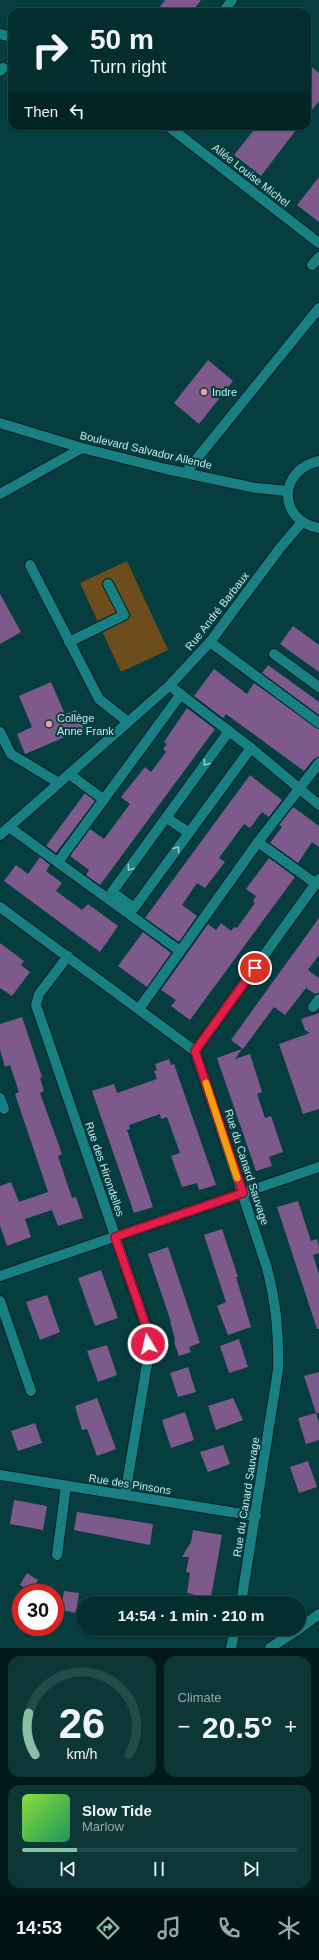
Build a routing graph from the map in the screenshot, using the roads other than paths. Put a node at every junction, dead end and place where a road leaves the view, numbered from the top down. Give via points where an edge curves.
1 (173, 130) edge
2 (319, 243) edge
3 (319, 257) edge
4 (312, 265) dead end
5 (319, 308) edge
6 (0, 423) edge
7 (82, 448) junction
8 (319, 461) edge
9 (186, 472) junction
10 (288, 491) junction
11 (0, 494) edge
12 (302, 522) junction
13 (319, 528) edge
14 (30, 565) dead end
15 (108, 584) dead end
16 (70, 642) junction
17 (210, 642) junction
18 (274, 654) dead end
19 (169, 686) junction
20 (319, 686) edge
21 (181, 694) junction
22 (128, 722) junction
23 (319, 723) edge
24 (229, 731) junction
25 (0, 732) edge
26 (251, 748) junction
27 (319, 763) edge
28 (69, 774) junction
29 (59, 783) junction
30 (298, 788) junction
31 (103, 799) junction
32 (319, 805) edge
33 (166, 818) junction
34 (9, 827) junction
35 (189, 833) junction
36 (0, 835) edge
37 (258, 842) junction
38 (58, 862) junction
39 (317, 881) edge
40 (0, 907) edge
41 (180, 951) junction
42 (68, 956) junction
43 (139, 1009) junction
44 (195, 1051) junction
45 (0, 1098) edge
46 (4, 1109) dead end
47 (319, 1167) edge
48 (243, 1193) junction
49 (115, 1237) junction
50 (0, 1276) edge
51 (0, 1301) edge
52 (30, 1391) dead end
53 (0, 1475) edge
54 (66, 1486) junction
55 (125, 1495) junction
56 (256, 1516) junction
57 (57, 1555) dead end
58 (242, 1596) edge
59 (319, 1614) edge
60 (306, 1624) edge
61 (234, 1636) edge
62 (288, 1636) edge
63 (231, 1648) edge
64 (270, 1648) edge

1 - 2 street, Allée Louise Michel
3 - 4 street
5 - 9 street
6 - 7 street, Boulevard Salvador Allende
7 - 9 street, Boulevard Salvador Allende
7 - 11 street
8 - 10 street via 298,470 291,480
9 - 10 street, Boulevard Salvador Allende via 256,488
10 - 12 street via 289,503 294,514
12 - 13 street
12 - 17 street, Rue André Barbaux
14 - 16 street
15 - 16 street via 124,615
16 - 22 street via 99,699
17 - 19 street, Rue André Barbaux
17 - 23 street
18 - 20 street
19 - 21 street
19 - 22 street, Rue André Barbaux
21 - 24 street
21 - 31 street
22 - 28 street, Rue André Barbaux
24 - 26 street
24 -> 33 street
25 - 29 street via 11,754
26 - 30 street
26 - 35 street
27 - 30 street
28 - 29 street, Rue André Barbaux
28 - 31 street
29 - 34 street, Rue André Barbaux
30 - 32 street
30 - 37 street
31 - 38 street
33 - 35 street
33 -> 35 street via 112,892 134,908
34 - 36 street, Rue André Barbaux
34 - 38 street
37 - 39 street
37 - 41 street
38 - 41 street
39 - 44 street
40 - 42 street
41 - 43 street
42 - 43 street
42 - 49 street, Rue des Hirondelles via 39,994 36,1005
43 - 44 street
44 - 48 street, Rue du Canard Sauvage
45 - 46 street
47 - 48 street
48 - 49 street
48 - 56 street, Rue du Canard Sauvage via 267,1268 279,1333 278,1370
49 - 50 street
49 - 55 street, Rue des Hirondelles via 145,1323 148,1344 147,1364
51 - 52 street
53 - 54 street, Rue des Pinsons
54 - 55 street, Rue des Pinsons
54 - 57 street
55 - 56 street, Rue des Pinsons
56 - 58 street, Rue du Canard Sauvage
59 - 60 street
61 - 63 street
62 - 64 street

